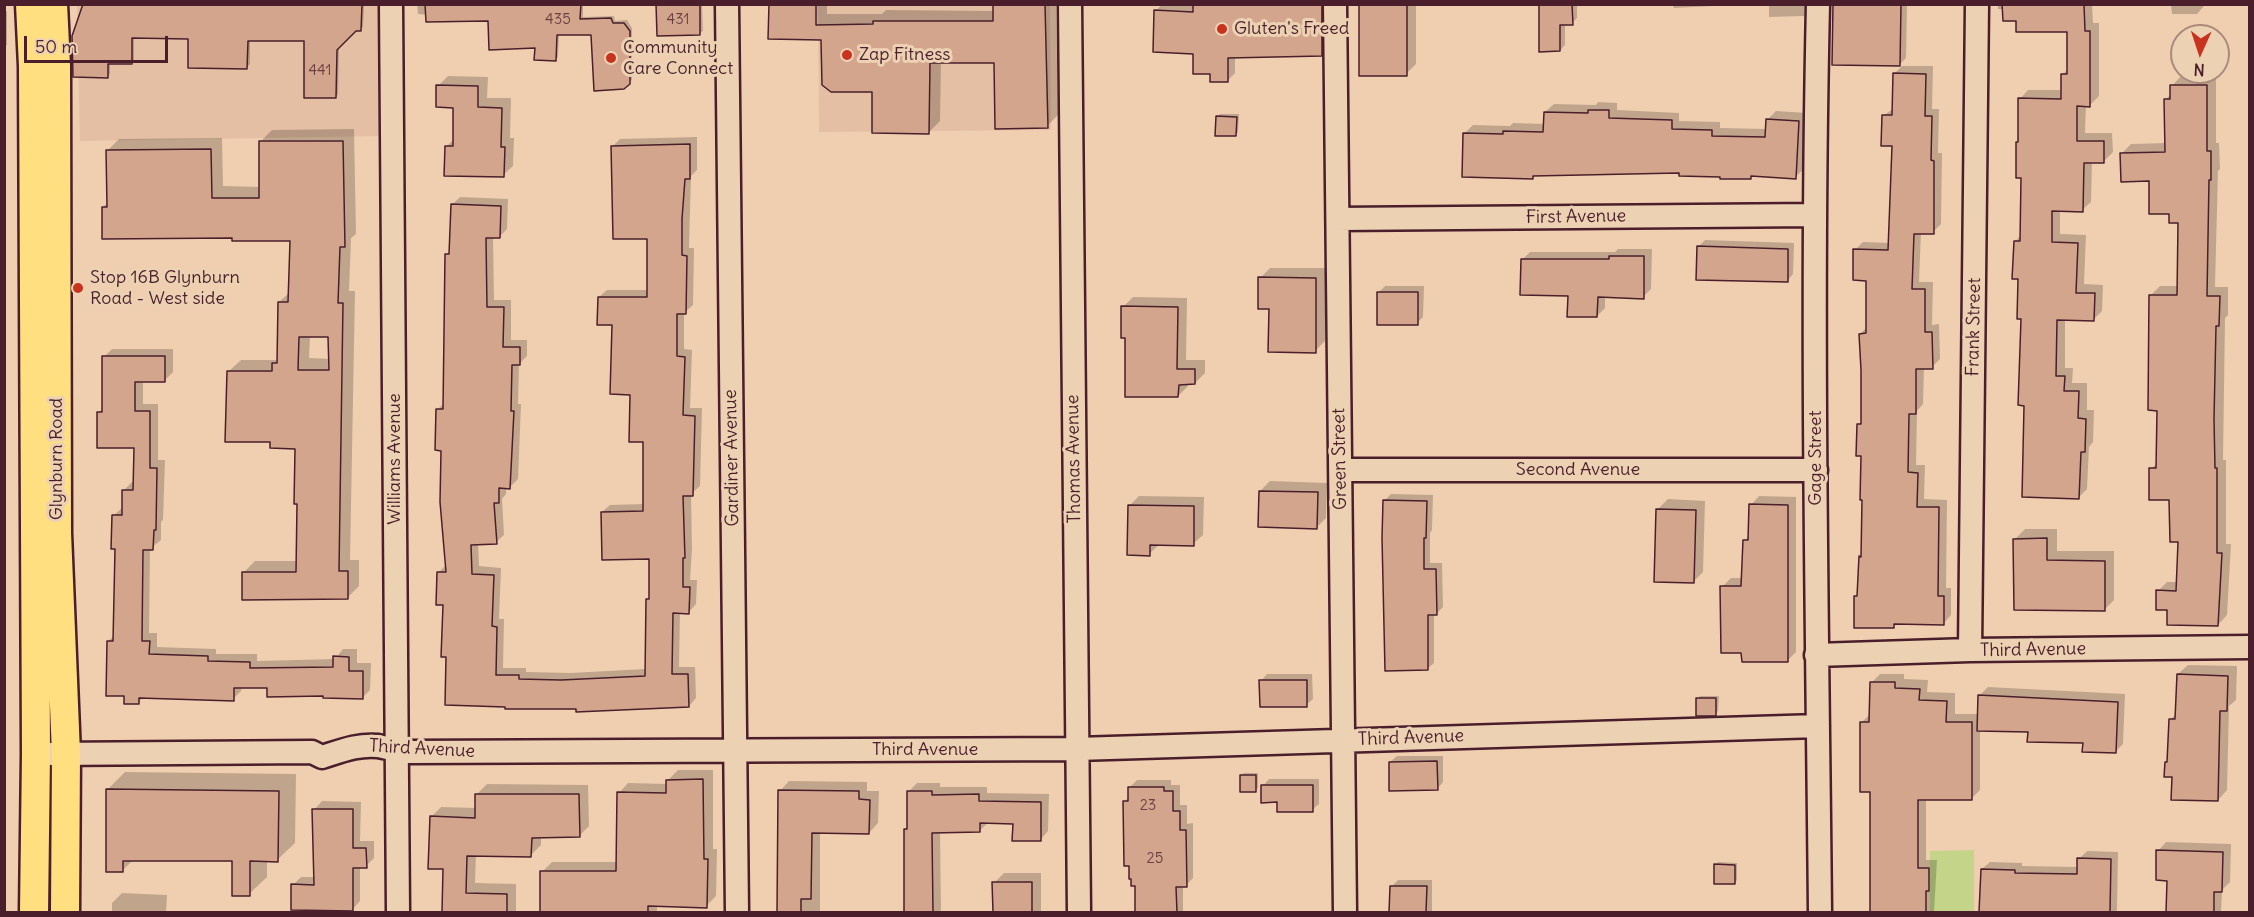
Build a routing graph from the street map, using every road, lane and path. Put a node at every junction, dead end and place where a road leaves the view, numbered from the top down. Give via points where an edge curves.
1 (391, 4) edge
2 (727, 4) edge
3 (1070, 4) edge
4 (1335, 4) edge
5 (1818, 4) edge
6 (1977, 4) edge
7 (49, 8) edge
8 (1814, 215) junction
9 (1338, 219) junction
10 (46, 409) junction
11 (1341, 470) junction
12 (1816, 470) junction
13 (2250, 647) edge
14 (1970, 650) junction
15 (1816, 655) junction
16 (1818, 726) junction
17 (1344, 740) junction
18 (1077, 749) junction
19 (735, 751) junction
20 (397, 752) junction
21 (36, 754) junction
22 (66, 754) junction
23 (34, 912) edge
24 (65, 912) edge
25 (398, 912) edge
26 (737, 912) edge
27 (1079, 912) edge
28 (1346, 912) edge
29 (1820, 912) edge

1 - 20 street, Williams Avenue
2 - 19 street, Gardiner Avenue
3 - 18 street, Thomas Avenue
4 - 9 street, Green Street
5 - 8 street, Gage Street
6 - 14 street, Frank Street
7 - 10 main road, Glynburn Road via 33,78
8 - 9 street, First Avenue
8 - 12 street, Gage Street
9 - 11 street, Green Street
10 - 21 main road, Glynburn Road
10 - 22 main road, Glynburn Road via 57,533
11 - 12 street, Second Avenue
11 - 17 street, Green Street
12 - 15 street, Gage Street
13 - 14 street, Third Avenue
14 - 15 street, Third Avenue
15 - 16 street, Gage Street
16 - 17 street, Third Avenue
16 - 29 street, Gage Street
17 - 18 street, Third Avenue
17 - 28 street, Green Street
18 - 19 street, Third Avenue
18 - 27 street, Thomas Avenue
19 - 20 street, Third Avenue
19 - 26 street, Gardiner Avenue
20 - 22 street, Third Avenue via 379,746 352,747 322,757 312,752
20 - 25 street, Williams Avenue
21 - 22 street, Third Avenue
21 - 23 main road, Glynburn Road
22 - 24 main road, Glynburn Road

